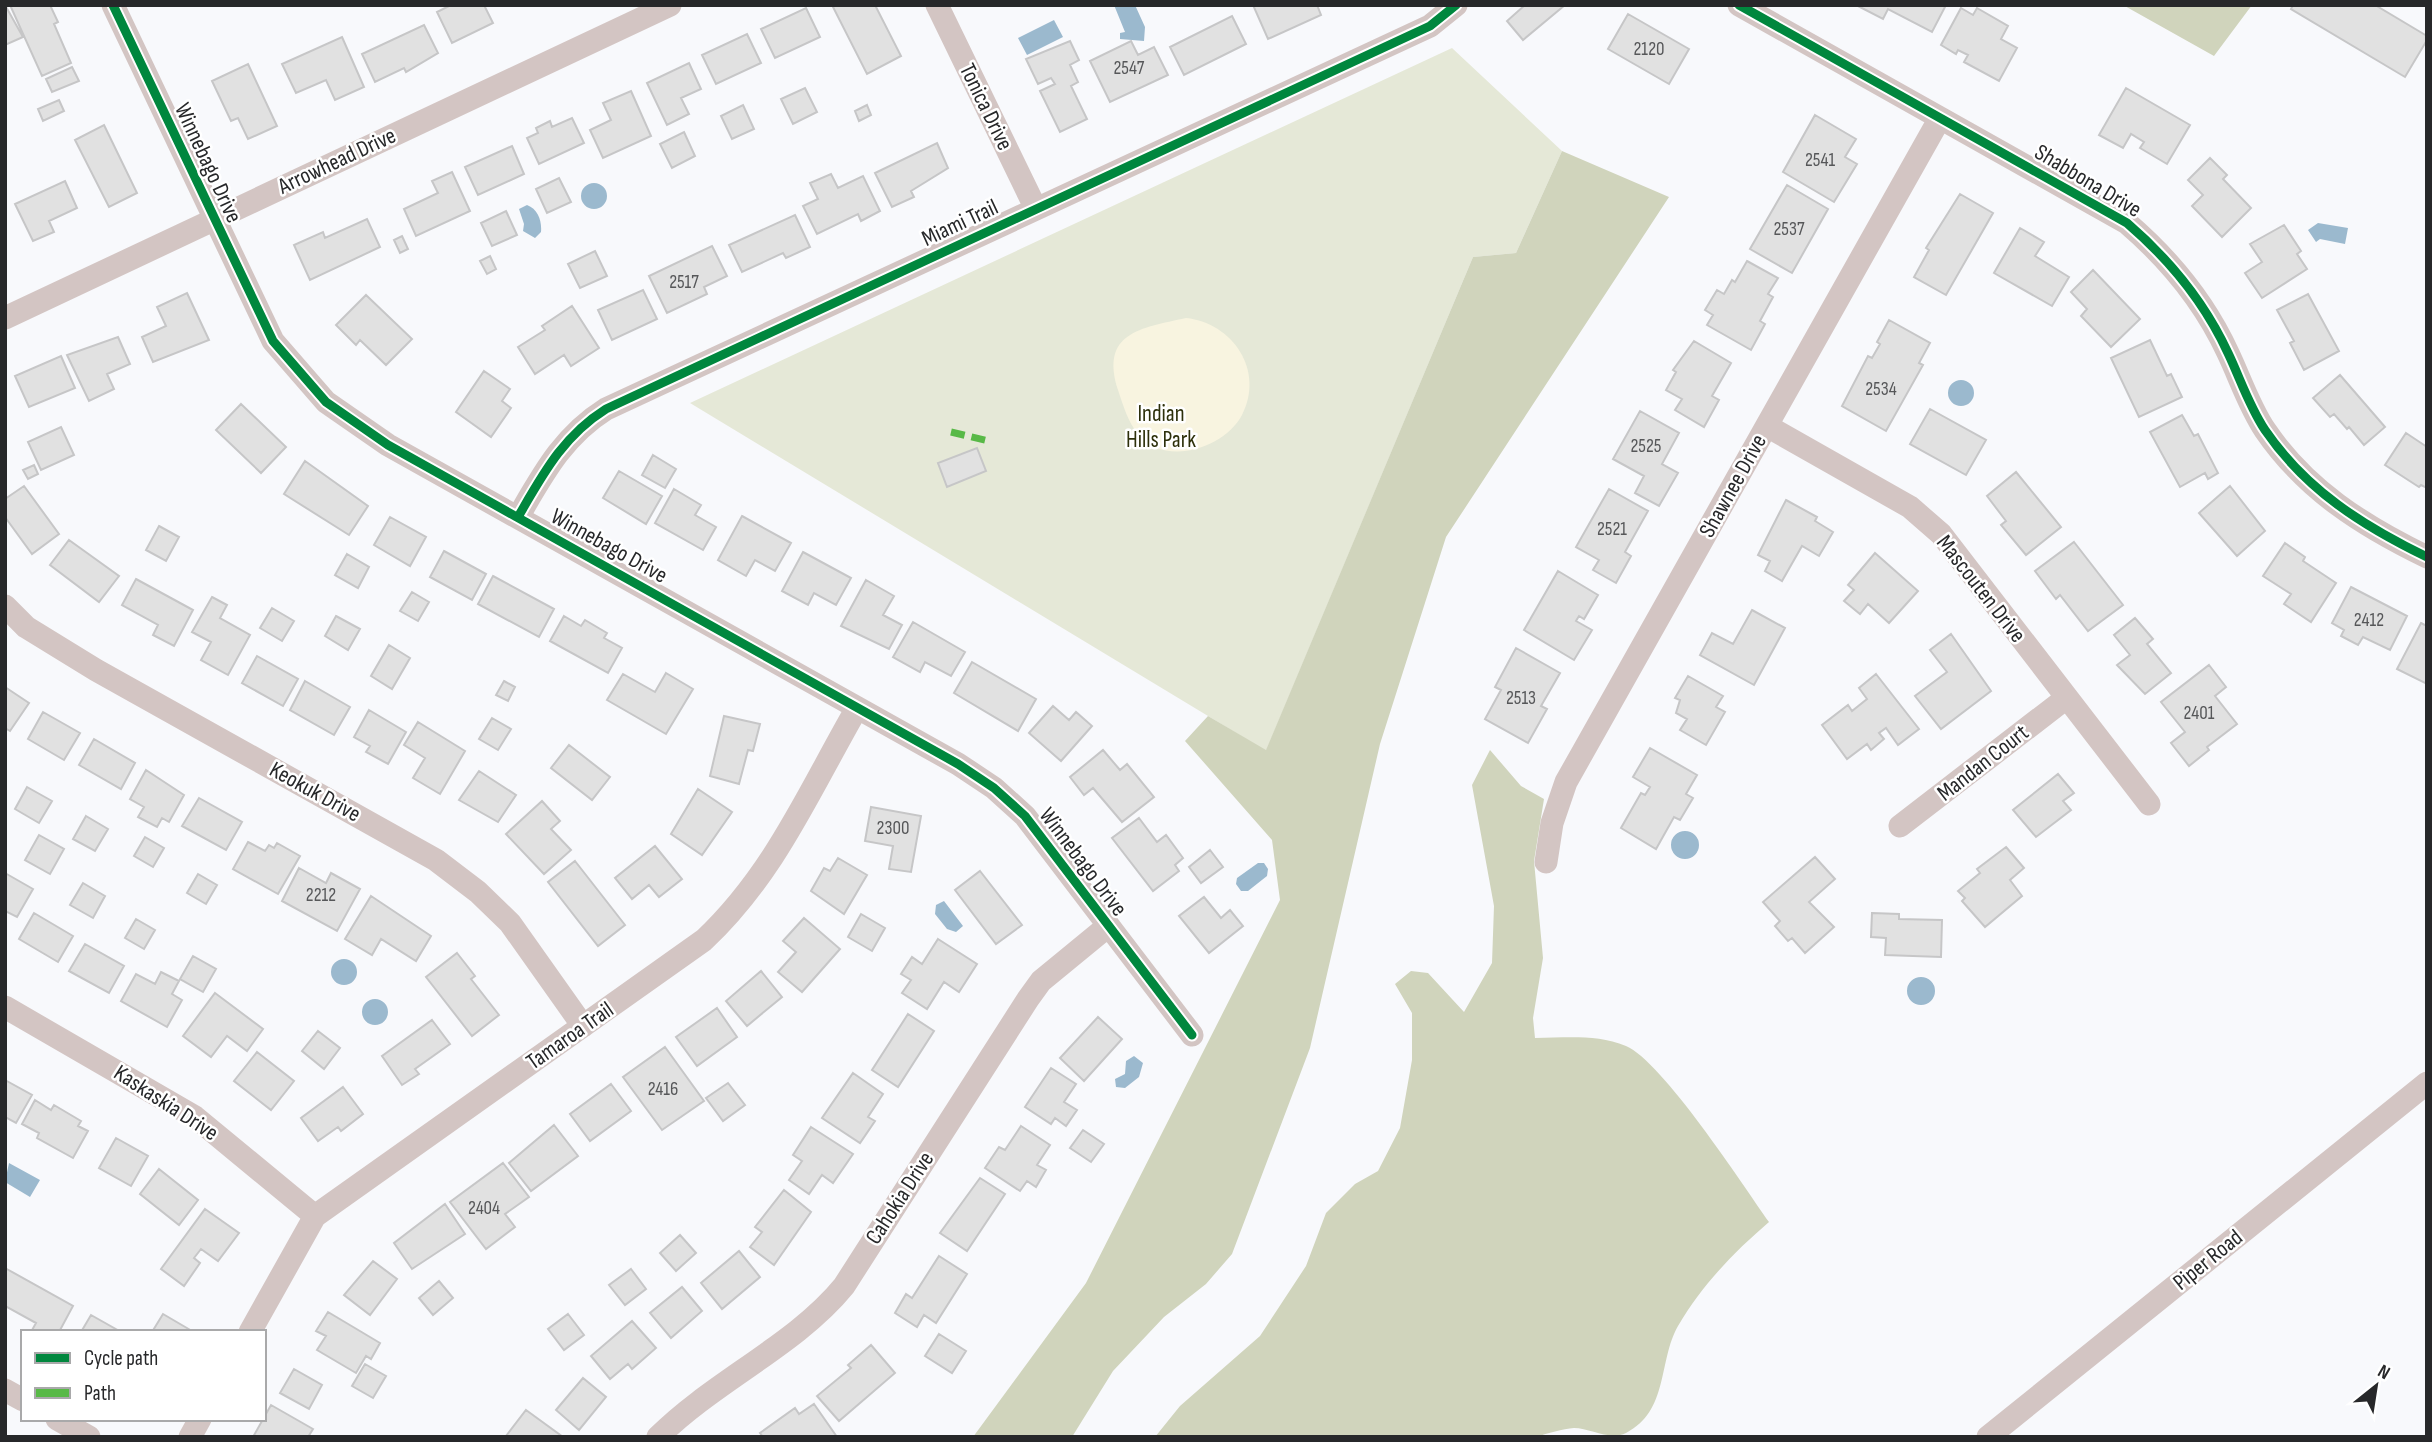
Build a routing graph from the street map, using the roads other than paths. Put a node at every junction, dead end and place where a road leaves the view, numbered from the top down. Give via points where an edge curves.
1 (113, 5) edge
2 (670, 5) edge
3 (937, 5) edge
4 (1455, 5) edge
5 (1739, 5) edge
6 (1940, 118) junction
7 (1035, 209) junction
8 (214, 219) junction
9 (5, 317) edge
10 (1767, 426) junction
11 (518, 517) junction
12 (2427, 557) edge
13 (5, 607) edge
14 (2065, 699) junction
15 (857, 708) junction
16 (2149, 804) dead end
17 (1900, 826) dead end
18 (1546, 862) dead end
19 (1108, 926) junction
20 (5, 1007) edge
21 (583, 1026) junction
22 (1192, 1035) dead end
23 (2427, 1083) edge
24 (315, 1216) junction
25 (251, 1330) edge
26 (5, 1390) edge
27 (21, 1399) edge
28 (61, 1421) edge
29 (199, 1421) edge
30 (89, 1437) edge
31 (190, 1437) edge
32 (658, 1437) edge
33 (1989, 1437) edge

1 - 8 street, Winnebago Drive
2 - 8 street, Arrowhead Drive
3 - 7 street, Tonica Drive
4 - 7 street, Miami Trail via 1430,26
5 - 6 street, Shabbona Drive
6 - 10 street, Shawnee Drive
6 - 12 street, Shabbona Drive via 2127,223 2152,245 2187,282 2264,428 2285,456 2309,482 2362,524
7 - 11 street, Miami Trail via 606,409 560,448
8 - 9 street, Arrowhead Drive
8 - 11 street, Winnebago Drive via 273,341 326,402 388,445
10 - 14 street, Mascouten Drive via 1910,506 1941,534
10 - 18 street, Shawnee Drive via 1566,782 1552,823
11 - 15 street, Winnebago Drive
13 - 21 street, Keokuk Drive via 26,627 96,670 436,860 510,923
14 - 16 street, Mascouten Drive
14 - 17 street, Mandan Court
15 - 19 street, Winnebago Drive via 995,788 1025,816
15 - 21 street, Tamaroa Trail via 769,866 748,894 704,940
19 - 22 street, Winnebago Drive
19 - 32 street, Cahokia Drive via 1041,981 824,1310 704,1395
20 - 24 street, Kaskaskia Drive via 195,1117
21 - 24 street, Tamaroa Trail
23 - 33 street, Piper Road
24 - 25 street, Tamaroa Trail
26 - 27 street
28 - 30 street
29 - 31 street

